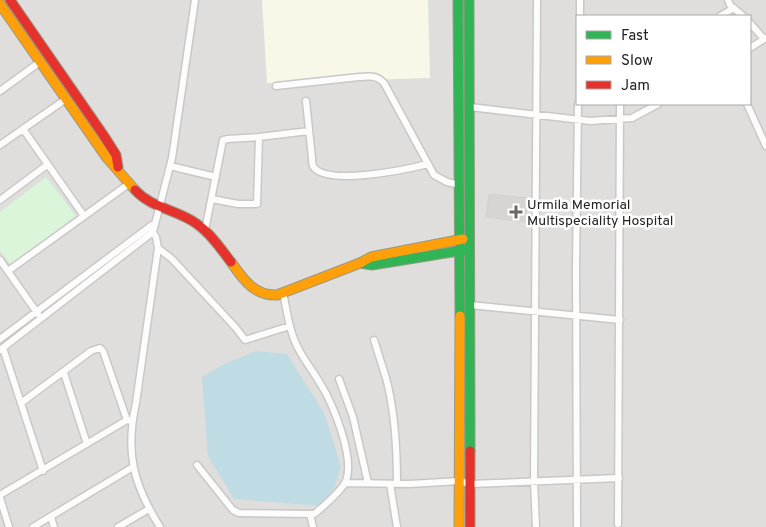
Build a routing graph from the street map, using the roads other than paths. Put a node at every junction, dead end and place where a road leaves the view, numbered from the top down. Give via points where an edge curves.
1 (10, 0) edge
2 (195, 0) edge
3 (458, 0) edge
4 (470, 0) edge
5 (537, 0) edge
6 (580, 0) edge
7 (728, 0) edge
8 (0, 4) edge
9 (734, 8) junction
10 (580, 15) edge
11 (722, 15) edge
12 (742, 15) edge
13 (751, 24) edge
14 (765, 39) edge
15 (751, 47) edge
16 (45, 51) junction
17 (38, 59) junction
18 (276, 86) dead end
19 (0, 91) edge
20 (66, 99) junction
21 (306, 101) dead end
22 (578, 105) edge
23 (620, 105) edge
24 (656, 105) edge
25 (747, 105) edge
26 (470, 107) junction
27 (536, 116) junction
28 (578, 120) junction
29 (622, 120) junction
30 (23, 129) junction
31 (309, 132) junction
32 (260, 138) junction
33 (0, 145) edge
34 (766, 146) edge
35 (428, 164) junction
36 (47, 165) junction
37 (170, 166) junction
38 (118, 167) junction
39 (216, 176) junction
40 (130, 183) junction
41 (460, 185) junction
42 (212, 198) junction
43 (0, 200) edge
44 (160, 208) junction
45 (84, 216) junction
46 (153, 228) junction
47 (205, 230) junction
48 (460, 239) junction
49 (470, 239) junction
50 (158, 248) junction
51 (470, 249) junction
52 (459, 250) junction
53 (0, 260) edge
54 (360, 263) junction
55 (8, 271) junction
56 (283, 292) junction
57 (470, 306) junction
58 (37, 311) junction
59 (536, 312) junction
60 (577, 316) junction
61 (42, 318) junction
62 (620, 320) junction
63 (290, 326) junction
64 (0, 338) edge
65 (374, 340) dead end
66 (1, 349) edge
67 (64, 372) junction
68 (339, 379) dead end
69 (21, 402) junction
70 (130, 421) junction
71 (87, 444) junction
72 (197, 465) dead end
73 (132, 467) junction
74 (43, 471) junction
75 (620, 478) junction
76 (576, 480) junction
77 (459, 481) junction
78 (534, 481) junction
79 (346, 482) junction
80 (368, 484) junction
81 (393, 484) junction
82 (470, 484) junction
83 (0, 496) edge
84 (149, 509) junction
85 (310, 514) junction
86 (51, 517) junction
87 (618, 524) dead end
88 (9, 527) edge
89 (33, 527) edge
90 (54, 527) edge
91 (118, 527) edge
92 (160, 527) edge
93 (313, 527) edge
94 (398, 527) edge
95 (459, 527) edge
96 (470, 527) edge
97 (536, 527) edge
98 (577, 527) edge

1 - 16 main road
2 - 37 street
3 - 41 main road
4 - 26 main road
5 - 27 street
6 - 10 street
7 - 9 street
8 - 17 main road
9 - 11 street
9 - 12 street
13 - 14 street
14 - 15 street
16 - 17 main road
16 - 38 main road via 116,155
17 - 19 street
17 - 20 main road
18 - 35 street via 364,76 379,78
20 - 30 street
20 - 38 main road via 107,158
21 - 31 street
22 - 28 street
23 - 29 street
24 - 29 street
25 - 34 street
26 - 27 street
26 - 49 main road
27 - 28 street
27 - 59 street
28 - 29 street
28 - 60 street
29 - 62 street
30 - 33 street
30 - 36 street
31 - 32 street
31 - 35 street via 313,166 323,172 356,176
32 - 39 street via 223,140
32 - 42 street via 257,204 238,204
35 - 41 street via 438,178
36 - 43 street
36 - 45 street
37 - 39 street
37 - 44 street
38 - 40 main road
39 - 42 street
40 - 44 main road via 145,200
40 - 45 street
41 - 48 main road
42 - 47 street
44 - 46 street
44 - 47 main road via 185,216
45 - 55 street
46 - 50 street
46 - 58 street
46 - 61 street
47 - 56 main road via 253,289 270,296
48 - 49 main road
48 - 52 main road
48 - 54 main road via 370,257
49 - 51 main road
50 - 63 street via 172,259 245,340
50 - 70 street
51 - 52 main road
51 - 57 main road
52 - 54 main road via 372,265
52 - 77 main road
53 - 55 street
54 - 56 main road
55 - 58 street
56 - 63 street
57 - 59 street
57 - 82 main road
58 - 61 street
58 - 64 street
59 - 60 street
59 - 78 street
60 - 62 street
60 - 76 street
61 - 66 street
62 - 75 street
63 - 79 street via 298,348 321,383 333,410 347,452
65 - 81 street via 390,397 397,462
66 - 69 street
67 - 69 street
67 - 70 street via 101,348
67 - 71 street
68 - 80 street via 353,417
69 - 74 street
70 - 71 street
70 - 73 street
71 - 74 street
72 - 85 street via 236,513
73 - 84 street
73 - 86 street
74 - 83 street
75 - 76 street
75 - 87 street
76 - 78 street
76 - 98 street
77 - 81 street
77 - 82 street
77 - 95 main road
78 - 82 street
78 - 97 street
79 - 80 street
79 - 85 street via 319,510
80 - 81 street
81 - 94 street
82 - 96 main road
83 - 88 street
84 - 91 street
84 - 92 street
85 - 93 street
86 - 89 street
86 - 90 street

